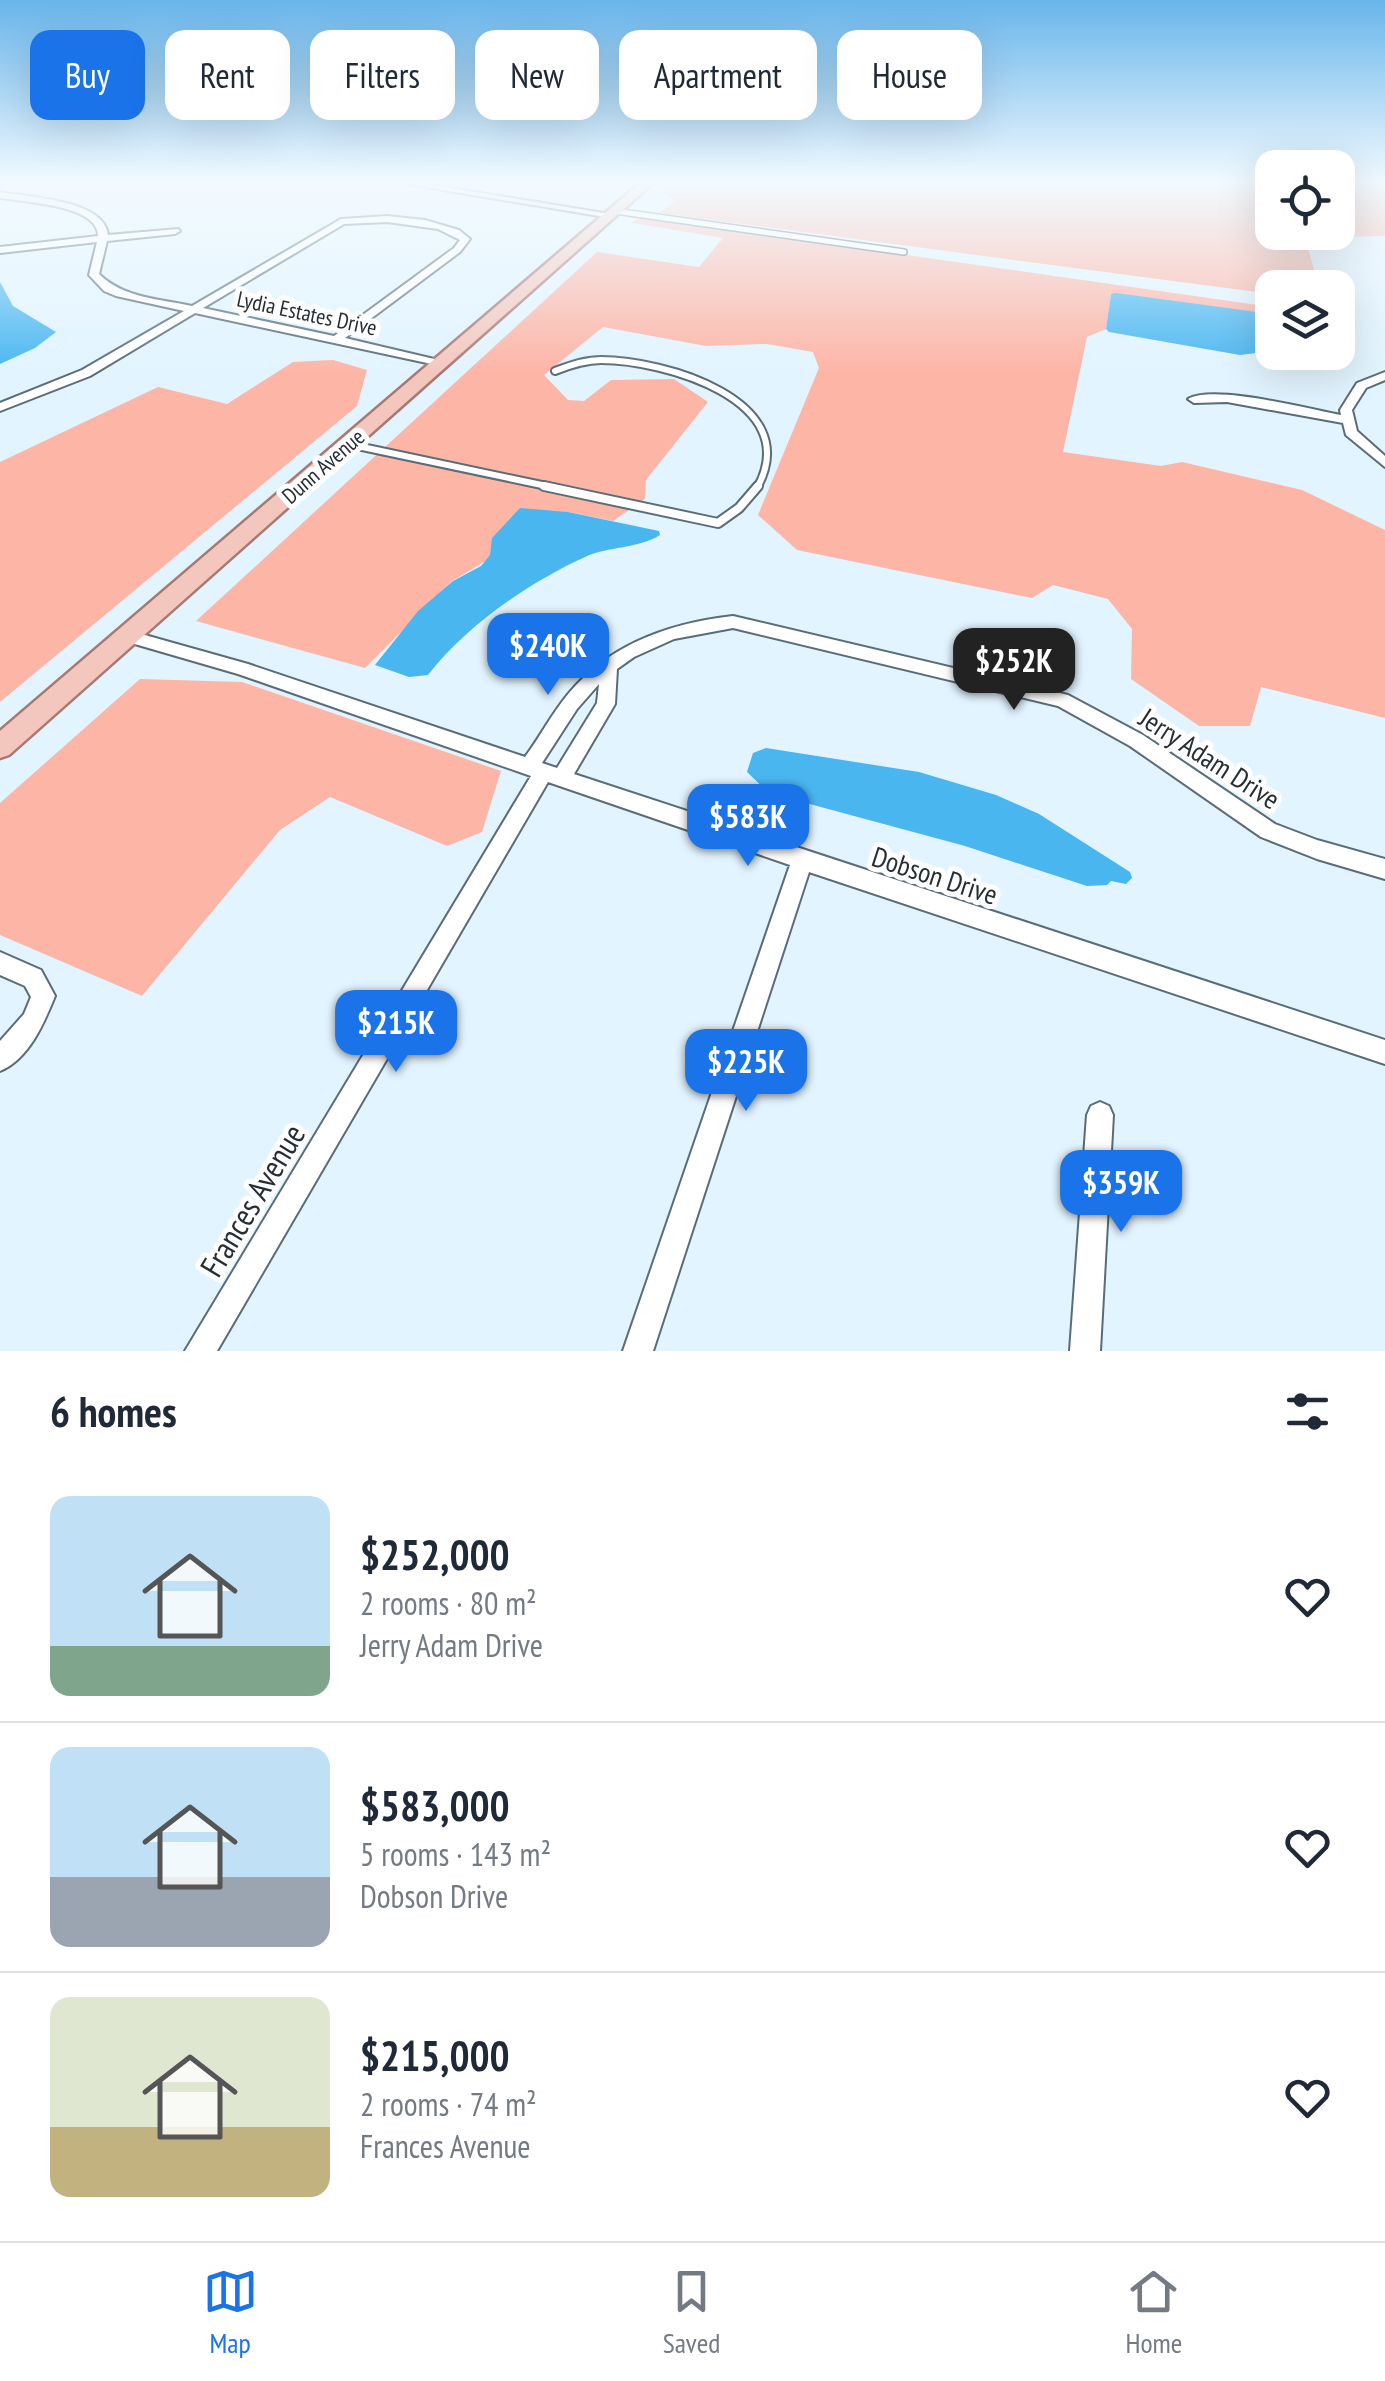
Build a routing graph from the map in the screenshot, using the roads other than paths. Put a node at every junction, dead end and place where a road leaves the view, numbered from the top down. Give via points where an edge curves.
1 (27, 247) edge
2 (99, 247) edge
3 (296, 247) edge
4 (460, 247) edge
5 (574, 247) edge
6 (867, 247) edge
7 (0, 250) edge
8 (904, 252) dead end
9 (190, 310) junction
10 (336, 339) junction
11 (441, 362) junction
12 (555, 371) dead end
13 (1385, 376) edge
14 (1194, 399) dead end
15 (0, 406) edge
16 (1347, 420) junction
17 (348, 444) junction
18 (1385, 463) edge
19 (127, 636) junction
20 (609, 670) junction
21 (0, 747) edge
22 (545, 772) junction
23 (802, 860) junction
24 (1385, 869) edge
25 (0, 963) edge
26 (1385, 1052) edge
27 (0, 1059) edge
28 (1100, 1116) dead end
29 (200, 1351) edge
30 (638, 1351) edge
31 (1085, 1351) edge

1 - 7 street
2 - 9 street, Lydia Estates Drive via 92,267 108,289
3 - 9 street
4 - 10 street
5 - 11 main road, Dunn Avenue
6 - 8 lane
9 - 10 street, Lydia Estates Drive
9 - 15 street via 70,381
10 - 11 street, Lydia Estates Drive
11 - 17 main road, Dunn Avenue
12 - 17 lane via 612,360 694,376 746,409 758,425 767,447 761,481 718,524
13 - 16 street via 1351,396
14 - 16 street via 1227,398
16 - 18 street via 1362,445
17 - 19 main road, Dunn Avenue
19 - 21 main road, Dunn Avenue
19 - 22 street, Dobson Drive
20 - 22 street, Jerry Adam Drive via 578,695
20 - 22 street via 606,704
20 - 24 street, Jerry Adam Drive via 643,643 734,622 1062,700 1255,823
22 - 23 street, Dobson Drive
22 - 29 street, Frances Avenue
23 - 26 street, Dobson Drive
23 - 30 street
25 - 27 street via 33,978 44,996 33,1022
28 - 31 street

